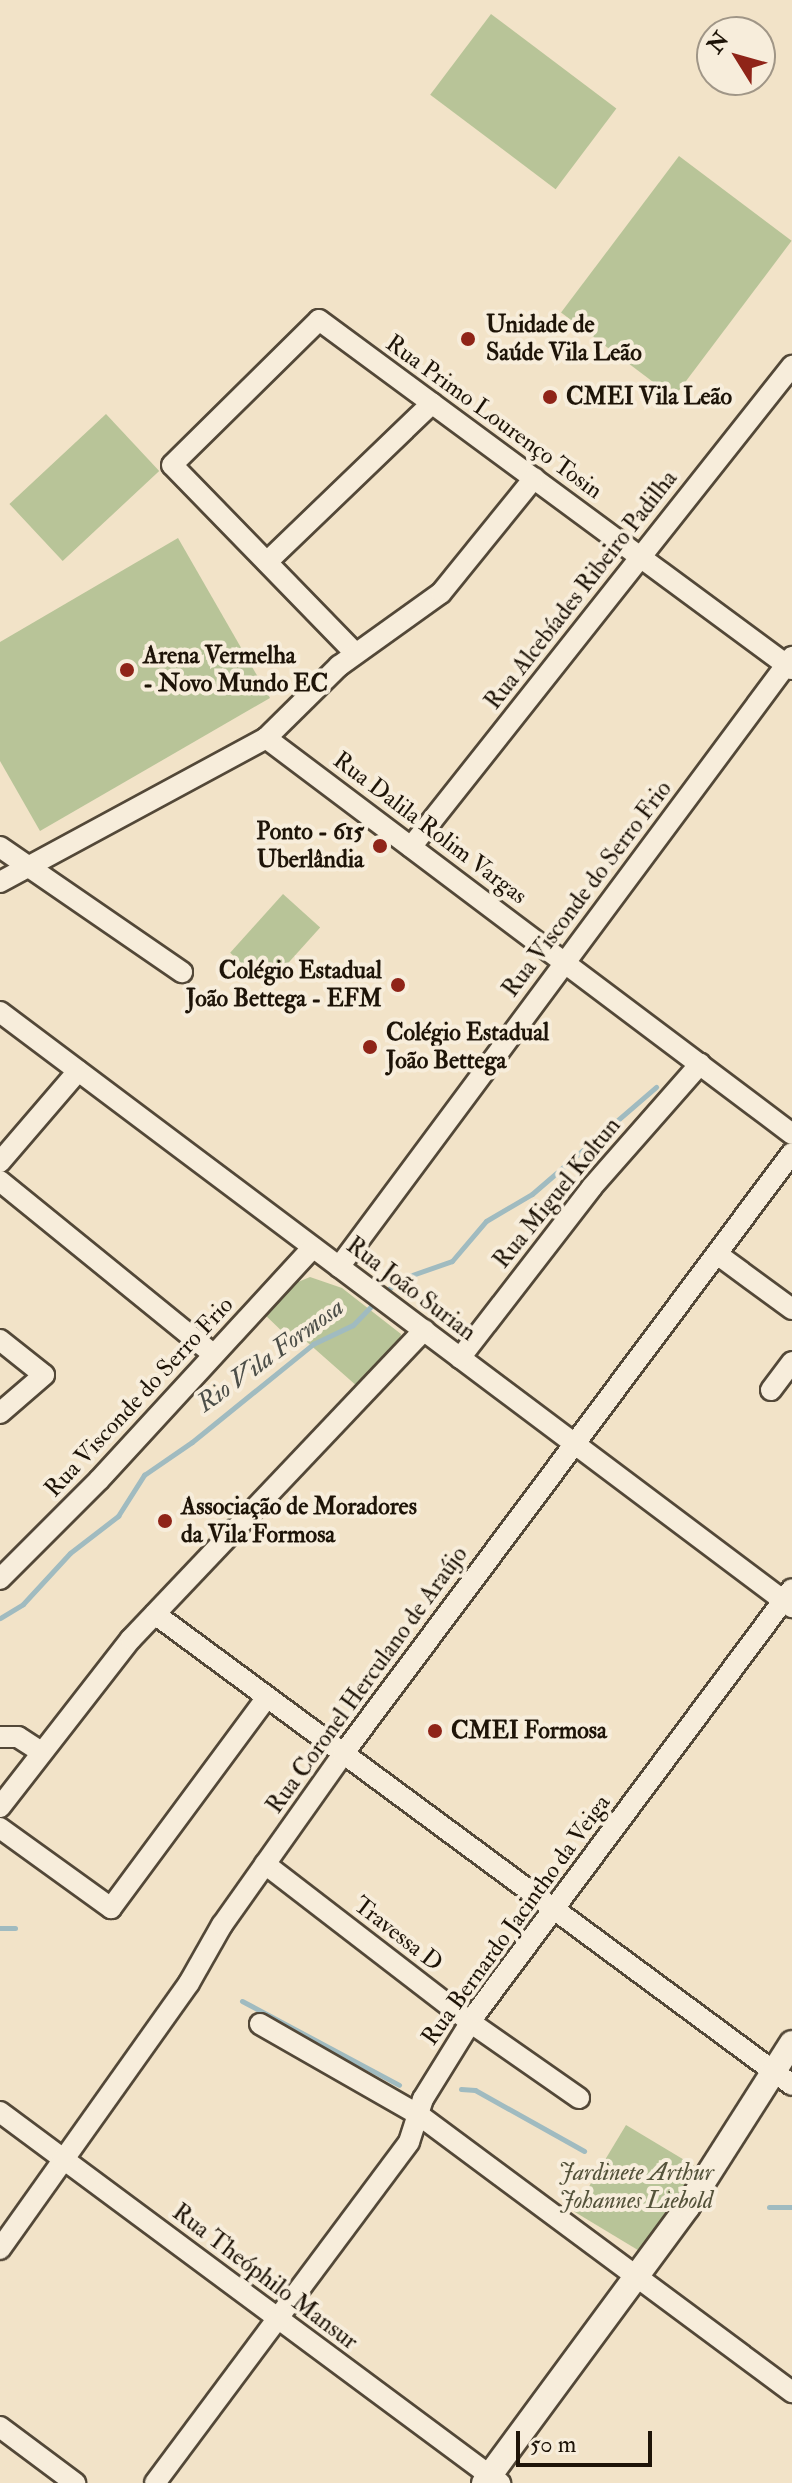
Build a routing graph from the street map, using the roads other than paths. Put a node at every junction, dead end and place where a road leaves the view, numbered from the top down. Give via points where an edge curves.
1 (792, 366) edge
2 (432, 403) junction
3 (534, 478) junction
4 (640, 557) junction
5 (267, 562) junction
6 (355, 653) junction
7 (790, 664) edge
8 (266, 738) junction
9 (0, 847) edge
10 (411, 847) junction
11 (27, 867) junction
12 (0, 882) edge
13 (565, 963) junction
14 (182, 972) dead end
15 (0, 1012) edge
16 (700, 1064) junction
17 (78, 1071) junction
18 (792, 1134) edge
19 (792, 1153) edge
20 (0, 1162) edge
21 (0, 1181) edge
22 (313, 1247) junction
23 (717, 1254) junction
24 (339, 1267) junction
25 (792, 1309) edge
26 (424, 1330) junction
27 (0, 1340) edge
28 (213, 1354) junction
29 (460, 1358) junction
30 (792, 1362) edge
31 (771, 1390) dead end
32 (0, 1413) edge
33 (575, 1444) junction
34 (0, 1579) edge
35 (789, 1599) edge
36 (155, 1614) junction
37 (267, 1697) junction
38 (0, 1737) edge
39 (41, 1752) junction
40 (343, 1754) junction
41 (0, 1807) edge
42 (0, 1828) edge
43 (265, 1864) junction
44 (554, 1909) junction
45 (470, 2022) junction
46 (260, 2024) dead end
47 (792, 2043) edge
48 (782, 2078) edge
49 (579, 2098) dead end
50 (0, 2112) edge
51 (419, 2115) junction
52 (64, 2159) junction
53 (0, 2249) edge
54 (636, 2276) junction
55 (278, 2319) junction
56 (792, 2392) edge
57 (0, 2427) edge
58 (491, 2481) edge
59 (75, 2483) edge
60 (155, 2483) edge

1 - 4 street, Rua Alcebíades Ribeiro Padilha
2 - 3 street, Rua Primo Lourenço Tosin
2 - 5 street
2 - 5 street, Rua Primo Lourenço Tosin via 319,320 172,465
3 - 4 street, Rua Primo Lourenço Tosin
3 - 6 street via 441,593
4 - 7 street, Rua Primo Lourenço Tosin
4 - 10 street, Rua Alcebíades Ribeiro Padilha
5 - 6 street
6 - 8 street
7 - 13 street, Rua Visconde do Serro Frio
8 - 10 street, Rua Dalila Rolim Vargas
8 - 11 street
9 - 11 street
10 - 13 street, Rua Dalila Rolim Vargas
11 - 12 street
11 - 14 street
13 - 16 street, Rua Dalila Rolim Vargas
13 - 24 street, Rua Visconde do Serro Frio
15 - 17 street, Rua João Surian
16 - 18 street, Rua Dalila Rolim Vargas
16 - 29 street, Rua Miguel Koltun via 592,1187
17 - 20 street
17 - 22 street, Rua João Surian
19 - 23 street, Rua Coronel Herculano de Araújo
21 - 28 street
22 - 24 street, Rua João Surian
22 - 28 street, Rua Visconde do Serro Frio
23 - 25 street
23 - 33 street, Rua Coronel Herculano de Araújo
24 - 26 street, Rua João Surian
26 - 29 street, Rua João Surian
26 - 36 street
27 - 32 street via 44,1375
28 - 34 street, Rua Visconde do Serro Frio
29 - 33 street, Rua João Surian
30 - 31 street
33 - 35 street, Rua João Surian
33 - 40 street, Rua Coronel Herculano de Araújo
35 - 44 street, Rua Bernardo Jacintho da Veiga
36 - 37 street
36 - 39 street
37 - 40 street
37 - 42 street via 111,1908
38 - 39 street via 18,1737
39 - 41 street
40 - 43 street, Rua Coronel Herculano de Araújo
40 - 44 street
43 - 45 street, Travessa D
43 - 52 street, Rua Coronel Herculano de Araújo via 189,1983
44 - 45 street, Rua Bernardo Jacintho da Veiga
44 - 48 street
45 - 49 street, Travessa D
45 - 51 street, Rua Bernardo Jacintho da Veiga via 423,2099
46 - 51 street
47 - 48 street
48 - 54 street
50 - 52 street, Rua Theóphilo Mansur
51 - 54 street
51 - 55 street, Rua Bernardo Jacintho da Veiga via 409,2142
52 - 53 street, Rua Coronel Herculano de Araújo
52 - 55 street, Rua Theóphilo Mansur
54 - 56 street
54 - 58 street
55 - 58 street, Rua Theóphilo Mansur
55 - 60 street, Rua Bernardo Jacintho da Veiga
57 - 59 street

